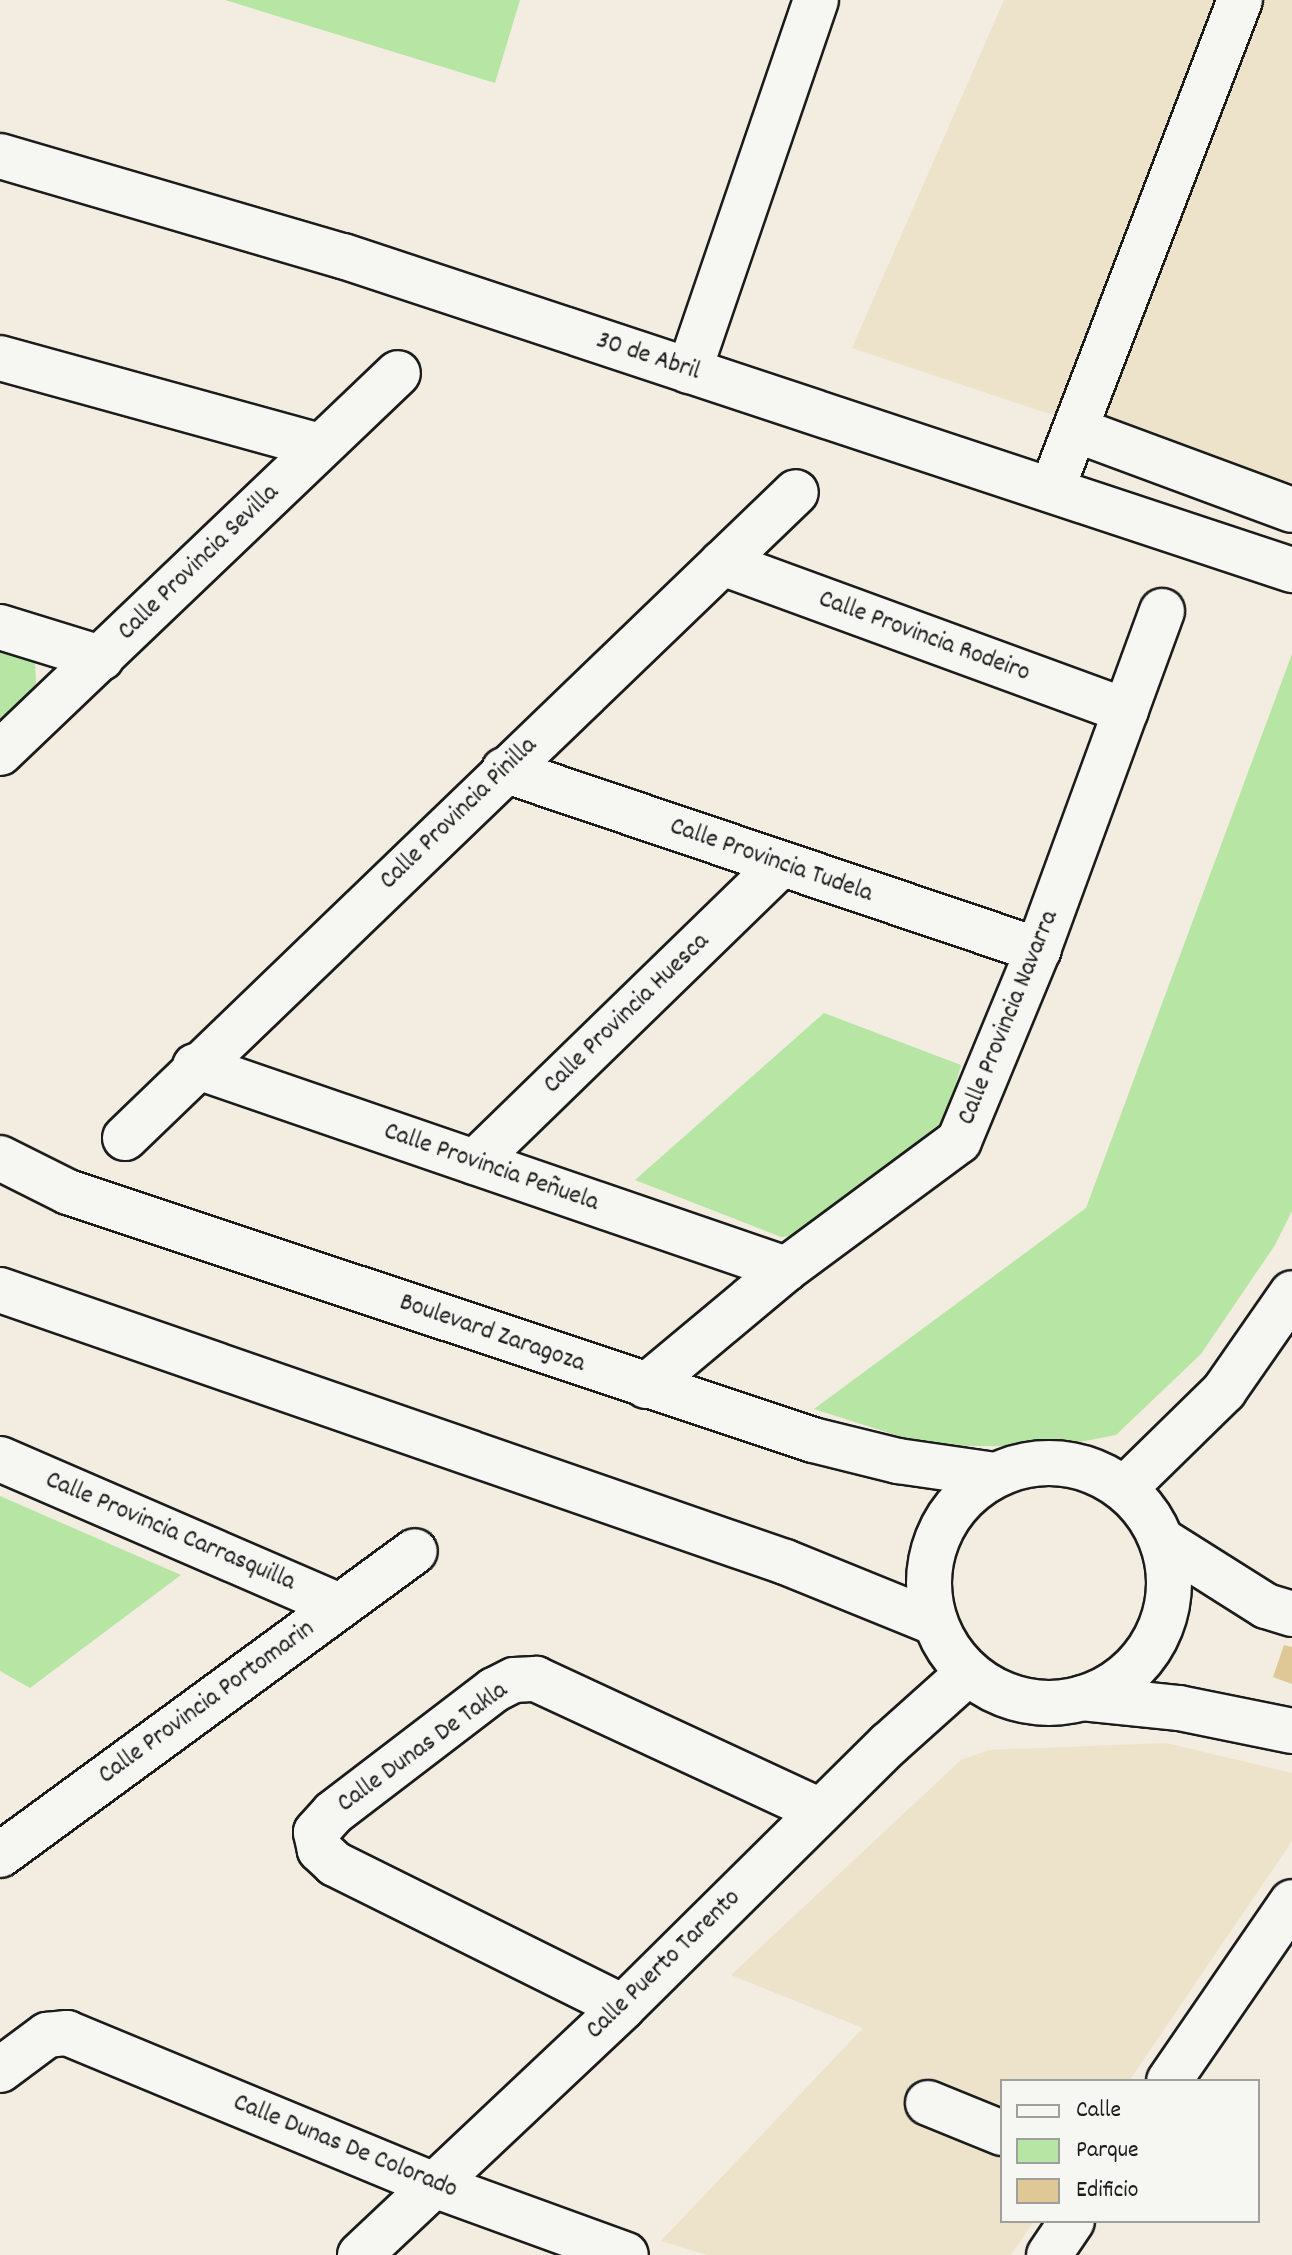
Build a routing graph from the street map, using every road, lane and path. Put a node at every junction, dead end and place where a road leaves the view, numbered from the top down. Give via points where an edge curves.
1 (816, 0) edge
2 (1240, 0) edge
3 (0, 156) edge
4 (0, 358) edge
5 (689, 371) junction
6 (398, 373) dead end
7 (1076, 430) junction
8 (320, 446) junction
9 (1052, 489) junction
10 (796, 492) dead end
11 (1292, 510) edge
12 (722, 563) junction
13 (1292, 570) edge
14 (1162, 611) dead end
15 (0, 627) edge
16 (101, 658) junction
17 (1126, 711) junction
18 (0, 753) edge
19 (504, 770) junction
20 (780, 865) junction
21 (1038, 950) junction
22 (195, 1066) junction
23 (125, 1138) dead end
24 (0, 1158) edge
25 (475, 1162) junction
26 (786, 1269) junction
27 (0, 1290) edge
28 (1291, 1296) edge
29 (646, 1386) junction
30 (0, 1459) edge
31 (995, 1475) junction
32 (1125, 1488) junction
33 (1163, 1541) junction
34 (415, 1551) dead end
35 (340, 1606) junction
36 (1292, 1614) edge
37 (933, 1622) junction
38 (968, 1673) junction
39 (1082, 1698) junction
40 (1292, 1731) edge
41 (820, 1811) junction
42 (8, 1839) edge
43 (1292, 1902) edge
44 (623, 2007) junction
45 (0, 2070) edge
46 (1170, 2079) edge
47 (928, 2103) dead end
48 (1000, 2132) edge
49 (434, 2185) junction
50 (1071, 2223) edge
51 (360, 2255) edge
52 (626, 2255) edge
53 (1049, 2255) edge

1 - 5 street
2 - 7 street
3 - 5 street, 30 de Abril via 343,256
4 - 8 street
5 - 9 street, 30 de Abril
6 - 8 street, Calle Provincia Sevilla
7 - 9 street
7 - 11 street
8 - 16 street, Calle Provincia Sevilla
9 - 13 street, 30 de Abril
10 - 12 street, Calle Provincia Pinilla
12 - 17 street, Calle Provincia Rodeiro
12 - 19 street, Calle Provincia Pinilla
14 - 17 street, Calle Provincia Navarra
15 - 16 street
16 - 18 street, Calle Provincia Sevilla
17 - 21 street, Calle Provincia Navarra
19 - 20 street, Calle Provincia Tudela
19 - 22 street, Calle Provincia Pinilla
20 - 21 street, Calle Provincia Tudela
20 - 25 street, Calle Provincia Huesca
21 - 26 street, Calle Provincia Navarra via 959,1141
22 - 23 street, Calle Provincia Pinilla
22 - 25 street, Calle Provincia Peñuela
24 - 29 street, Boulevard Zaragoza via 68,1192
25 - 26 street, Calle Provincia Peñuela
26 - 29 street, Calle Provincia Navarra
27 - 37 street via 785,1562
28 - 32 street via 1224,1391
29 - 31 street, Boulevard Zaragoza via 827,1443 898,1461
30 - 35 street, Calle Provincia Carrasquilla
31 - 32 street via 1044,1462 1093,1470
31 - 37 street via 962,1500 939,1535 929,1574
32 - 33 street via 1149,1514
33 - 36 street via 1266,1606
33 - 39 street via 1170,1581 1164,1621 1145,1657 1115,1685
34 - 35 street, Calle Provincia Portomarin
35 - 42 street, Calle Provincia Portomarin
37 - 38 street
38 - 39 street via 1001,1694 1039,1703
38 - 41 street, Calle Puerto Tarento
39 - 40 street via 1179,1708
41 - 44 street, Calle Puerto Tarento
41 - 44 street, Calle Dunas De Takla via 536,1679 514,1680 494,1690 333,1813 316,1832 320,1850 335,1864
43 - 46 street
44 - 49 street, Calle Puerto Tarento
45 - 49 street, Calle Dunas De Colorado via 47,2035 67,2033
47 - 48 street
49 - 51 street, Calle Puerto Tarento
49 - 52 street, Calle Dunas De Colorado
50 - 53 street

